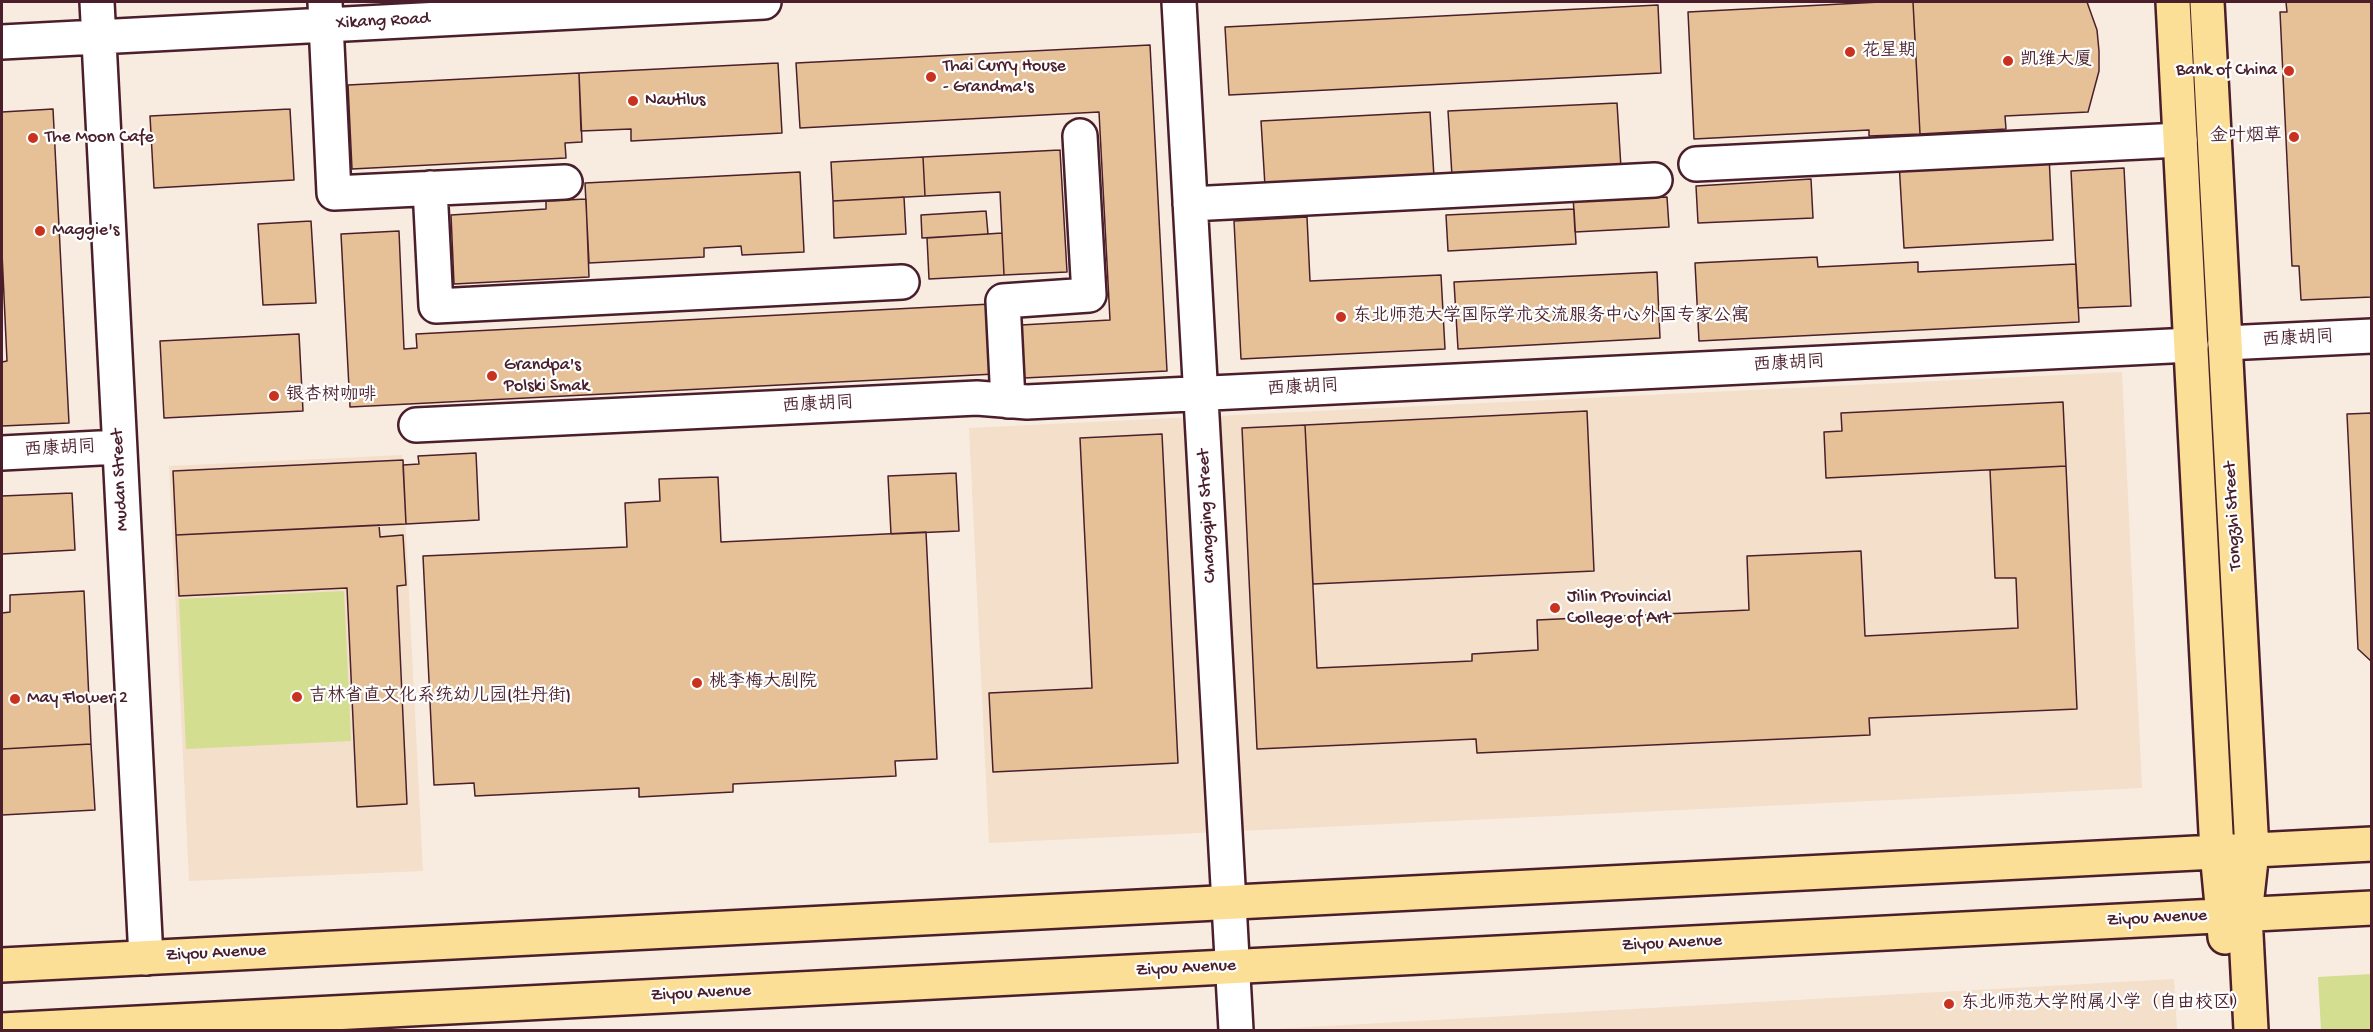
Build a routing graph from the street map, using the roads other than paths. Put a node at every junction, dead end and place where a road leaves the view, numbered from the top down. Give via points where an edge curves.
1 (97, 2) edge
2 (764, 2) edge
3 (1179, 2) edge
4 (2173, 2) edge
5 (2207, 2) edge
6 (489, 9) edge
7 (326, 13) edge
8 (99, 37) junction
9 (2, 42) edge
10 (1080, 136) dead end
11 (2180, 140) junction
12 (1696, 164) dead end
13 (1655, 180) dead end
14 (565, 182) dead end
15 (430, 188) junction
16 (1190, 204) junction
17 (902, 282) dead end
18 (2372, 336) edge
19 (2225, 344) junction
20 (2191, 345) junction
21 (1201, 394) junction
22 (1008, 401) junction
23 (416, 425) dead end
24 (119, 447) junction
25 (2, 453) edge
26 (2372, 844) edge
27 (2252, 851) junction
28 (2217, 852) junction
29 (1229, 903) junction
30 (2372, 908) edge
31 (2234, 915) junction
32 (146, 958) junction
33 (2, 965) edge
34 (1233, 966) junction
35 (150, 1026) edge
36 (2, 1030) edge
37 (1236, 1030) edge
38 (2230, 1030) edge
39 (2251, 1030) edge

1 - 8 street, Mudan Street
2 - 6 street, Xikang Road
3 - 16 street, Changqing Street
4 - 11 main road, Tongzhi Street
5 - 19 main road, Tongzhi Street
6 - 7 street, Xikang Road
7 - 8 street, Xikang Road
7 - 15 street via 334,193
8 - 9 street, Xikang Road
8 - 24 street, Mudan Street
10 - 22 street via 1089,295 1003,301
11 - 12 street
11 - 20 main road, Tongzhi Street
13 - 16 street
14 - 15 street
15 - 17 street via 436,306
16 - 21 street, Changqing Street
18 - 19 street, 西康胡同
19 - 27 main road, Tongzhi Street
20 - 21 street, 西康胡同
20 - 28 main road, Tongzhi Street
21 - 22 street, 西康胡同
21 - 29 street, Changqing Street
22 - 23 street, 西康胡同 via 977,398
24 - 25 street, 西康胡同
24 - 32 street, Mudan Street
26 - 27 main road, Ziyou Avenue
27 - 28 main road, Ziyou Avenue
27 - 31 main road, Tongzhi Street
28 - 29 main road, Ziyou Avenue
28 - 31 main road, Tongzhi Street
29 - 32 main road, Ziyou Avenue
29 - 34 street, Changqing Street
30 - 31 main road, Ziyou Avenue
31 - 34 main road, Ziyou Avenue
31 - 38 main road, Tongzhi Street
31 - 39 main road, Tongzhi Street
32 - 33 main road, Ziyou Avenue
34 - 35 main road, Ziyou Avenue
34 - 37 street, Changqing Street
35 - 36 main road, Ziyou Avenue

